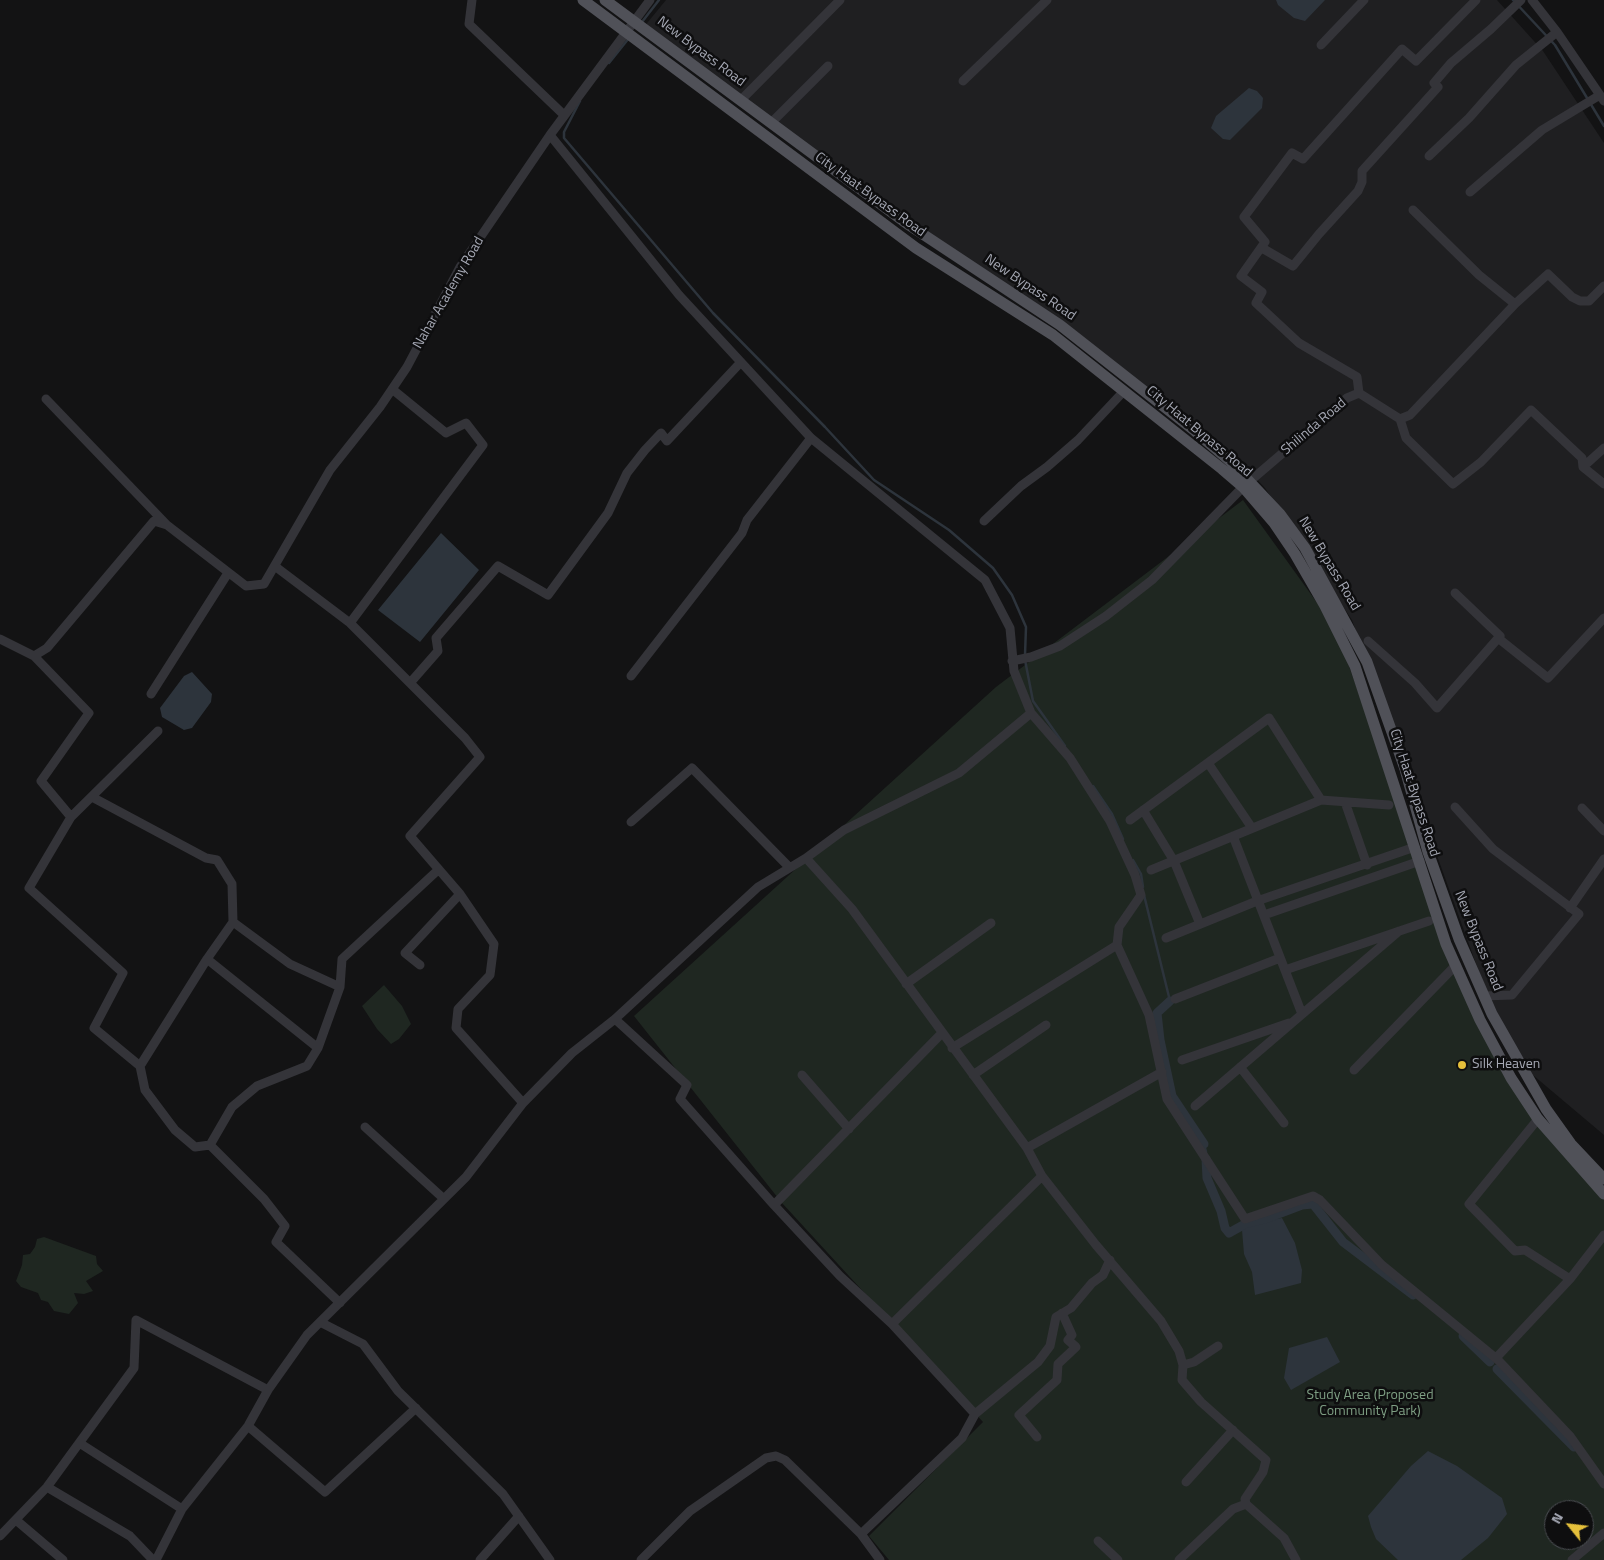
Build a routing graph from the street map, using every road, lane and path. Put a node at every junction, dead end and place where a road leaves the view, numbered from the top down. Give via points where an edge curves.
1 (472, 0) edge
2 (582, 0) edge
3 (605, 0) edge
4 (650, 0) edge
5 (840, 0) edge
6 (1047, 0) edge
7 (1364, 0) edge
8 (1476, 0) edge
9 (1521, 0) edge
10 (1532, 0) edge
11 (634, 20) junction
12 (626, 32) junction
13 (1557, 32) junction
14 (1321, 45) dead end
15 (828, 66) dead end
16 (963, 82) dead end
17 (1602, 98) edge
18 (741, 100) junction
19 (564, 115) junction
20 (772, 122) junction
21 (550, 135) junction
22 (1429, 156) dead end
23 (1470, 192) dead end
24 (1413, 210) dead end
25 (1262, 248) junction
26 (1604, 286) edge
27 (1515, 304) junction
28 (741, 362) junction
29 (392, 390) junction
30 (1124, 391) junction
31 (1359, 393) junction
32 (46, 399) dead end
33 (1400, 420) junction
34 (811, 438) junction
35 (1604, 448) edge
36 (1583, 467) junction
37 (1247, 484) junction
38 (1604, 484) edge
39 (984, 521) dead end
40 (167, 525) junction
41 (276, 567) junction
42 (228, 573) junction
43 (1455, 593) dead end
44 (1604, 618) edge
45 (350, 623) junction
46 (1498, 638) junction
47 (0, 639) edge
48 (1368, 641) dead end
49 (34, 656) junction
50 (1015, 661) junction
51 (631, 676) dead end
52 (410, 683) junction
53 (151, 694) dead end
54 (1031, 713) junction
55 (158, 732) dead end
56 (1208, 763) junction
57 (92, 797) junction
58 (1321, 800) junction
59 (1345, 802) junction
60 (1389, 805) dead end
61 (1455, 807) dead end
62 (1582, 808) dead end
63 (1143, 810) junction
64 (71, 817) junction
65 (1130, 820) dead end
66 (632, 822) dead end
67 (1252, 828) junction
68 (1604, 831) edge
69 (1233, 836) junction
70 (1416, 847) junction
71 (806, 858) junction
72 (1604, 860) edge
73 (1174, 861) junction
74 (1420, 862) junction
75 (1368, 864) junction
76 (789, 867) junction
77 (438, 870) junction
78 (1151, 870) dead end
79 (460, 894) junction
80 (1258, 900) junction
81 (1570, 908) junction
82 (1264, 915) junction
83 (1429, 921) dead end
84 (233, 922) junction
85 (991, 923) dead end
86 (1200, 924) junction
87 (1399, 931) junction
88 (1166, 938) dead end
89 (1117, 945) junction
90 (1280, 958) junction
91 (207, 959) junction
92 (420, 965) dead end
93 (1456, 965) junction
94 (1285, 970) junction
95 (906, 984) junction
96 (340, 986) junction
97 (1484, 996) junction
98 (1175, 1000) dead end
99 (1302, 1014) junction
100 (615, 1019) junction
101 (1294, 1021) junction
102 (1046, 1025) dead end
103 (942, 1033) junction
104 (318, 1048) junction
105 (952, 1048) junction
106 (1182, 1060) dead end
107 (140, 1066) junction
108 (1240, 1067) junction
109 (1354, 1070) dead end
110 (1162, 1072) junction
111 (802, 1075) dead end
112 (973, 1075) junction
113 (523, 1103) junction
114 (1195, 1106) dead end
115 (1538, 1119) junction
116 (1284, 1123) dead end
117 (365, 1127) dead end
118 (849, 1129) junction
119 (210, 1145) junction
120 (1027, 1148) junction
121 (1042, 1176) junction
122 (1604, 1179) edge
123 (1604, 1194) edge
124 (444, 1199) junction
125 (774, 1205) junction
126 (1604, 1235) edge
127 (1110, 1260) junction
128 (1570, 1279) junction
129 (340, 1303) junction
130 (1062, 1313) junction
131 (320, 1322) junction
132 (892, 1324) junction
133 (1218, 1346) dead end
134 (1496, 1358) junction
135 (1183, 1365) junction
136 (268, 1390) junction
137 (416, 1408) junction
138 (975, 1414) junction
139 (248, 1426) junction
140 (1233, 1430) junction
141 (1037, 1437) dead end
142 (81, 1444) junction
143 (1186, 1482) dead end
144 (1604, 1484) edge
145 (47, 1487) junction
146 (1246, 1504) junction
147 (182, 1509) junction
148 (519, 1516) junction
149 (16, 1520) junction
150 (1604, 1533) edge
151 (861, 1534) junction
152 (0, 1536) edge
153 (1098, 1541) dead end
154 (63, 1560) edge
155 (154, 1560) edge
156 (480, 1560) edge
157 (550, 1560) edge
158 (641, 1560) edge
159 (880, 1560) edge
160 (1118, 1560) edge
161 (1179, 1560) edge
162 (1296, 1560) edge
163 (1572, 1560) edge

1 - 19 street via 469,24
2 - 12 main road, City Haat Bypass Road
3 - 11 main road, New Bypass Road
4 - 11 street, Nahar Academy Road
5 - 18 street
6 - 16 street
7 - 14 street
8 - 25 street via 1416,60 1402,49 1303,159 1292,153 1244,217 1265,242
9 - 25 street via 1451,63 1434,83 1438,87 1362,171 1358,191 1293,266
10 - 13 street
11 - 12 street, Nahar Academy Road
11 - 18 main road, New Bypass Road
12 - 19 street, Nahar Academy Road
12 - 30 main road, City Haat Bypass Road via 916,248 1052,335
13 - 17 street
13 - 22 street via 1516,65 1469,118
15 - 20 street
17 - 23 street via 1542,130
18 - 20 main road, New Bypass Road
19 - 21 street, Nahar Academy Road
20 - 37 main road, New Bypass Road via 909,225 1060,325 1195,431
21 - 28 street via 679,295
21 - 29 street, Nahar Academy Road via 460,267
24 - 27 street via 1479,275
25 - 31 street via 1241,276 1262,292 1256,303 1300,343 1357,377
26 - 27 street via 1589,301 1580,301 1548,274
27 - 33 street via 1410,415
28 - 34 street
28 - 52 street via 667,440 661,433 645,450 627,473 608,513 548,595 498,566 436,638 438,651
29 - 41 street, Nahar Academy Road via 330,470
29 - 45 street via 446,433 466,423 483,445
30 - 37 main road, City Haat Bypass Road
30 - 39 street via 1078,440
31 - 33 street, Shilinda Road
31 - 37 street, Shilinda Road via 1347,398
32 - 40 street, Nahar Academy Road
33 - 36 street via 1406,438 1453,484 1481,462 1531,410 1582,458
34 - 50 street via 985,580 1010,628
34 - 51 street
35 - 36 street
36 - 38 street
37 - 50 street, Shilinda Road via 1152,580 1106,616 1060,646
37 - 70 main road, City Haat Bypass Road via 1295,554 1355,666
37 - 97 main road, New Bypass Road via 1280,514 1304,548 1367,662 1405,769 1428,852 1459,939
40 - 42 street, Nahar Academy Road
40 - 49 street via 154,521 47,648
41 - 42 street, Nahar Academy Road via 264,584 246,586
41 - 45 street
42 - 53 street
43 - 46 street via 1500,636
44 - 46 street via 1548,678
45 - 52 street
46 - 48 street via 1437,708 1415,683
47 - 49 street
49 - 64 street via 89,713 41,781
50 - 54 street
52 - 77 street via 480,757 410,836
54 - 71 street via 959,773 844,830
54 - 89 street via 1070,758 1110,821 1135,875 1140,895 1118,927
55 - 57 street
56 - 58 street via 1269,718
56 - 63 street
56 - 67 street
57 - 64 street
57 - 84 street via 206,858 216,860 232,884
58 - 59 street
58 - 67 street
59 - 60 street
59 - 75 street
61 - 81 street via 1493,849
62 - 68 street
63 - 65 street
63 - 73 street
64 - 107 street via 29,888 123,973 94,1028
66 - 76 street via 692,768
67 - 69 street
69 - 73 street
69 - 80 street
70 - 74 main road, City Haat Bypass Road
70 - 75 street
71 - 76 street
71 - 95 street via 852,909
72 - 81 street
73 - 78 street
73 - 86 street
74 - 82 street
74 - 93 main road, City Haat Bypass Road via 1446,944
75 - 80 street
76 - 100 street via 758,887
77 - 79 street
77 - 96 street via 342,959
79 - 92 street via 405,953
79 - 113 street via 494,944 490,975 458,1009 456,1028
80 - 82 street
80 - 86 street
81 - 97 street via 1579,914 1574,922 1512,995
82 - 90 street
83 - 87 street
84 - 91 street
84 - 96 street via 290,964
85 - 95 street
86 - 88 street
87 - 94 street
87 - 99 street
89 - 105 street
89 - 110 street via 1149,1015
90 - 94 street
90 - 98 street
91 - 104 street
91 - 107 street
93 - 109 street
93 - 115 main road, City Haat Bypass Road via 1480,1020 1511,1078
94 - 99 street
95 - 103 street
96 - 104 street
97 - 122 main road, New Bypass Road via 1546,1109 1571,1144
99 - 101 street
100 - 113 street via 572,1053
100 - 125 street via 687,1085 680,1099
101 - 106 street
101 - 108 street
102 - 112 street
103 - 105 street
103 - 118 street
104 - 119 street via 307,1066 258,1086 232,1107
105 - 112 street
107 - 119 street via 144,1090 175,1130 195,1147
108 - 114 street
108 - 116 street
110 - 120 street
110 - 134 street via 1168,1098 1245,1219 1313,1196 1382,1265
111 - 118 street
112 - 120 street
113 - 124 street via 466,1177
115 - 123 main road, City Haat Bypass Road
115 - 128 street via 1469,1204 1515,1251 1525,1250
117 - 124 street
118 - 125 street
119 - 129 street via 264,1199 285,1226 276,1242
120 - 121 street
121 - 127 street
121 - 132 street
124 - 129 street
125 - 132 street via 840,1276
126 - 128 street
127 - 130 street via 1103,1275
127 - 135 street via 1161,1321 1179,1351
128 - 134 street
129 - 131 street
130 - 138 street via 1056,1317 1050,1346 1038,1362
130 - 141 street via 1072,1335 1068,1340 1076,1347 1058,1364 1057,1380 1020,1415
131 - 136 street
131 - 137 street via 363,1344
132 - 138 street
133 - 135 street via 1194,1362
134 - 144 street via 1570,1436
135 - 140 street via 1182,1380
136 - 139 street
136 - 142 street via 136,1320 134,1368
137 - 139 street via 325,1492
137 - 148 street via 503,1494
138 - 151 street via 962,1438
139 - 147 street
140 - 143 street
140 - 146 street via 1266,1460 1263,1472 1245,1499
142 - 145 street
142 - 147 street
145 - 149 street
145 - 155 street via 130,1536
146 - 161 street via 1233,1509
146 - 162 street via 1284,1538
147 - 155 street
148 - 156 street
148 - 157 street
149 - 152 street
149 - 154 street
150 - 163 street
151 - 158 street via 785,1460 776,1456 766,1458 690,1511
151 - 159 street
153 - 160 street

